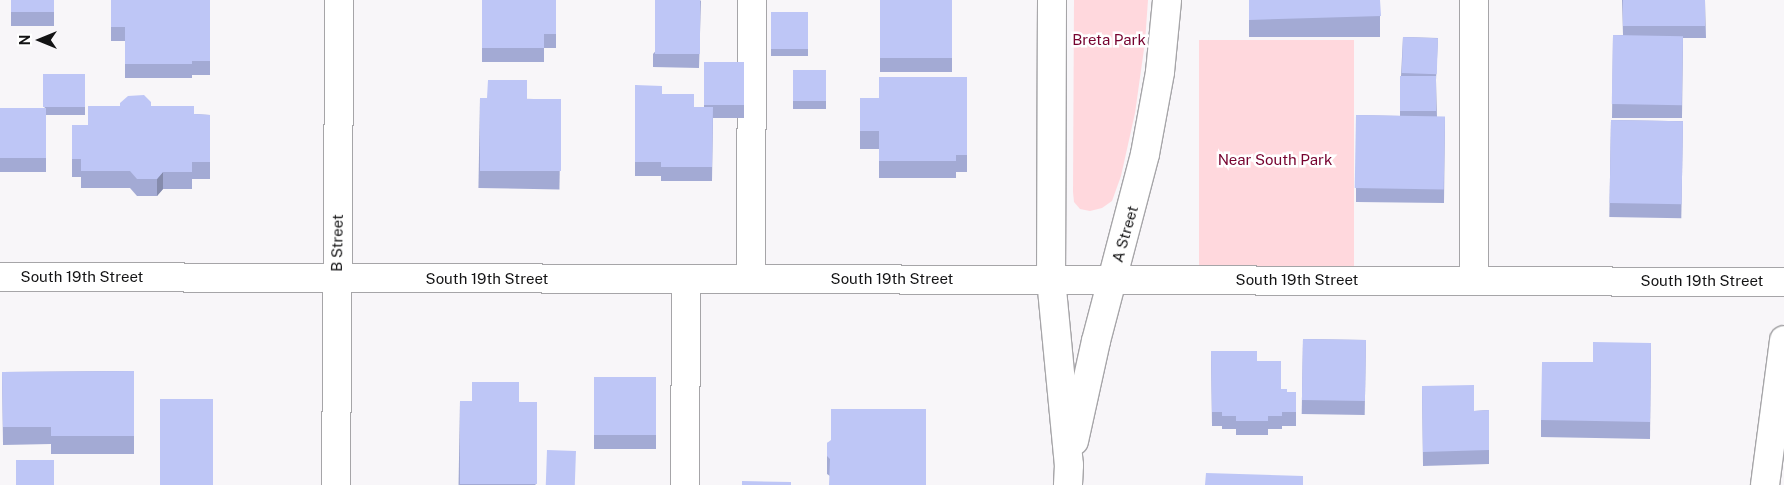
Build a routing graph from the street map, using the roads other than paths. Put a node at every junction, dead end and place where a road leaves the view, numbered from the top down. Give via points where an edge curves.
1 (339, 0) edge
2 (752, 0) edge
3 (1052, 0) edge
4 (1167, 0) edge
5 (1474, 0) edge
6 (0, 277) edge
7 (337, 278) junction
8 (686, 279) junction
9 (751, 279) junction
10 (1051, 279) junction
11 (1112, 279) junction
12 (1474, 280) junction
13 (1784, 282) edge
14 (1784, 340) edge
15 (1069, 475) edge
16 (336, 485) edge
17 (685, 485) edge
18 (1765, 485) edge

1 - 7 street, B Street
2 - 9 street
3 - 10 street, A Street
4 - 11 street, A Street via 1160,72 1146,154
5 - 12 street
6 - 7 street, South 19th Street
7 - 8 street, South 19th Street
7 - 16 street, B Street
8 - 9 street, South 19th Street
8 - 17 street
9 - 10 street, South 19th Street
10 - 11 street, South 19th Street
10 - 15 street, A Street
11 - 12 street, South 19th Street
11 - 15 street, A Street
12 - 13 street, South 19th Street
14 - 18 street

